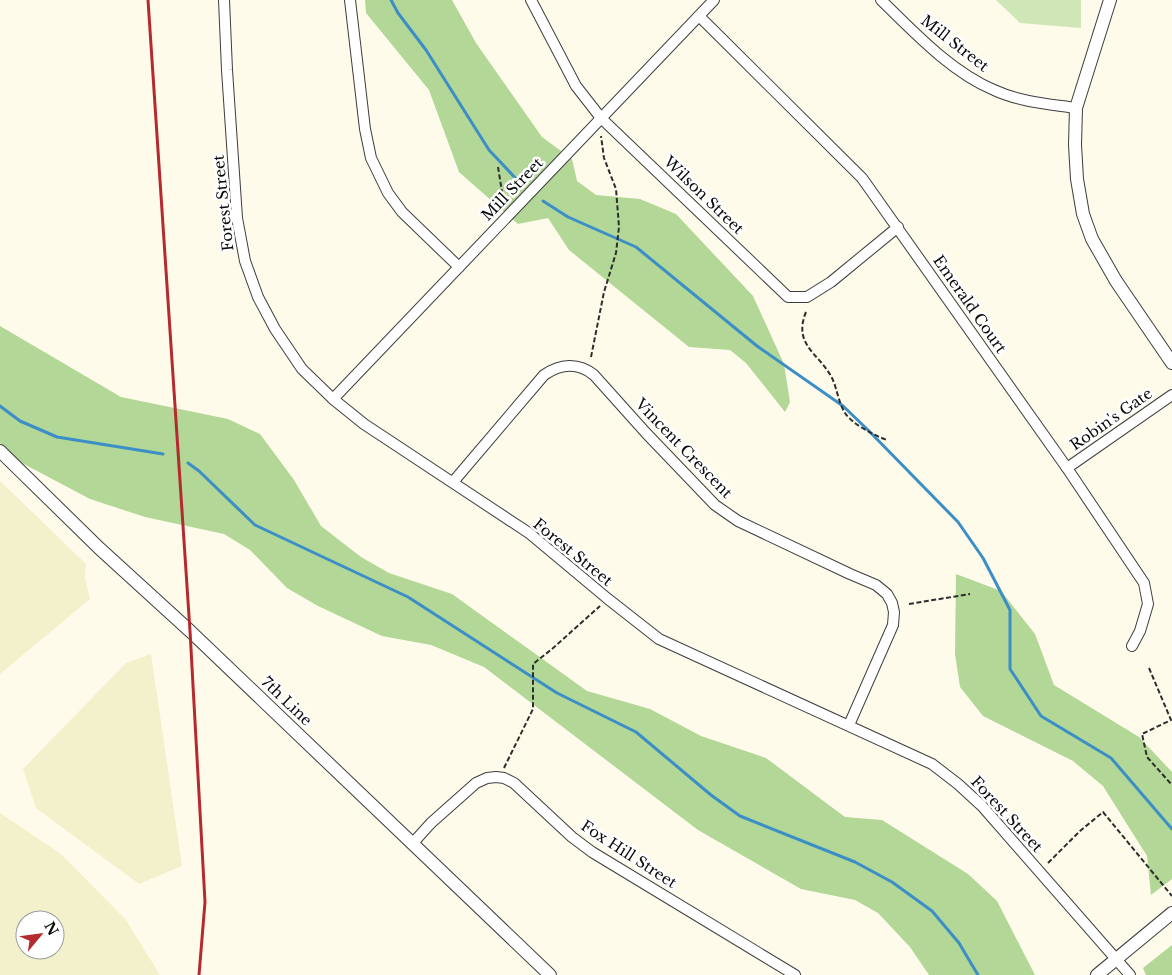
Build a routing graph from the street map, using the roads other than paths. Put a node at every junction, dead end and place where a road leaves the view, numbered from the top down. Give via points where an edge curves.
1 (224, 0) edge
2 (350, 0) edge
3 (531, 0) edge
4 (714, 0) edge
5 (881, 0) edge
6 (1110, 0) edge
7 (699, 16) junction
8 (1076, 108) junction
9 (601, 118) junction
10 (898, 227) junction
11 (459, 267) junction
12 (1172, 363) edge
13 (1172, 395) edge
14 (332, 399) junction
15 (0, 450) edge
16 (1067, 468) junction
17 (453, 482) junction
18 (1132, 646) dead end
19 (848, 725) junction
20 (412, 844) junction
21 (1172, 913) edge
22 (1116, 959) junction
23 (550, 975) edge
24 (795, 975) edge
25 (1098, 975) edge
26 (1130, 975) edge

1 - 14 street, Forest Street via 237,218 245,261 275,329 302,369
2 - 11 street via 365,129 375,167 402,212
3 - 9 street, Wilson Street via 576,86
4 - 7 street, Mill Street
5 - 8 street, Mill Street via 921,39 968,77 1018,99
6 - 8 street
7 - 9 street, Mill Street
7 - 10 street, Emerald Court via 862,178
8 - 12 street via 1077,180 1083,214 1092,239 1116,281
9 - 10 street, Wilson Street via 788,297 807,297
9 - 11 street, Mill Street
10 - 16 street, Emerald Court
11 - 14 street, Mill Street
13 - 16 street, Robin's Gate
14 - 17 street, Forest Street via 364,424
15 - 20 street, 7th Line
16 - 18 street, Emerald Court via 1144,583 1148,604
17 - 19 street, Forest Street via 529,533 659,639
17 - 19 street, Vincent Crescent via 544,375 565,366 587,370 715,504 738,521 876,585 887,594 893,605 893,625
19 - 22 street, Forest Street via 932,764 958,784 982,806
20 - 23 street, 7th Line
20 - 24 street, Fox Hill Street via 478,782 491,777 506,779 519,786 587,848
21 - 22 street
22 - 25 street
22 - 26 street, Forest Street

